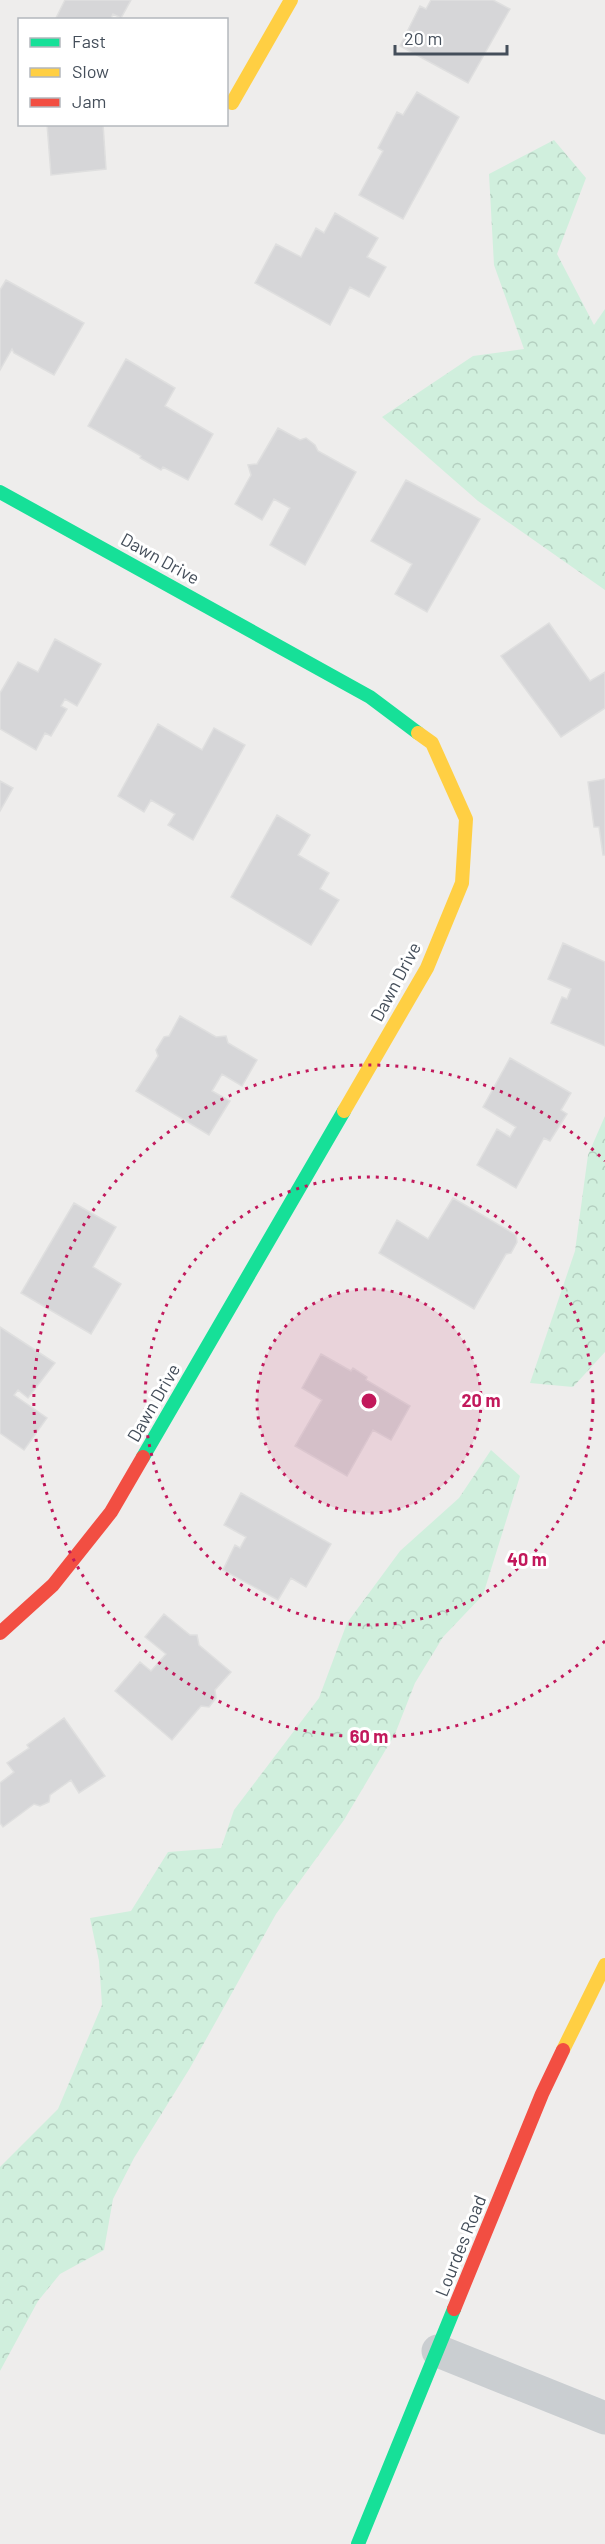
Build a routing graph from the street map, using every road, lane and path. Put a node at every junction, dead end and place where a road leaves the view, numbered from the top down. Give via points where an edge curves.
1 (291, 0) edge
2 (232, 104) dead end
3 (0, 492) edge
4 (0, 1633) edge
5 (605, 1965) edge
6 (438, 2351) junction
7 (605, 2418) edge
8 (357, 2544) edge

1 - 2 street
3 - 4 street, Dawn Drive via 370,697 432,743 466,819 462,883 427,968 111,1512 53,1585
5 - 6 street, Lourdes Road via 542,2094
6 - 7 street
6 - 8 street, Lourdes Road

